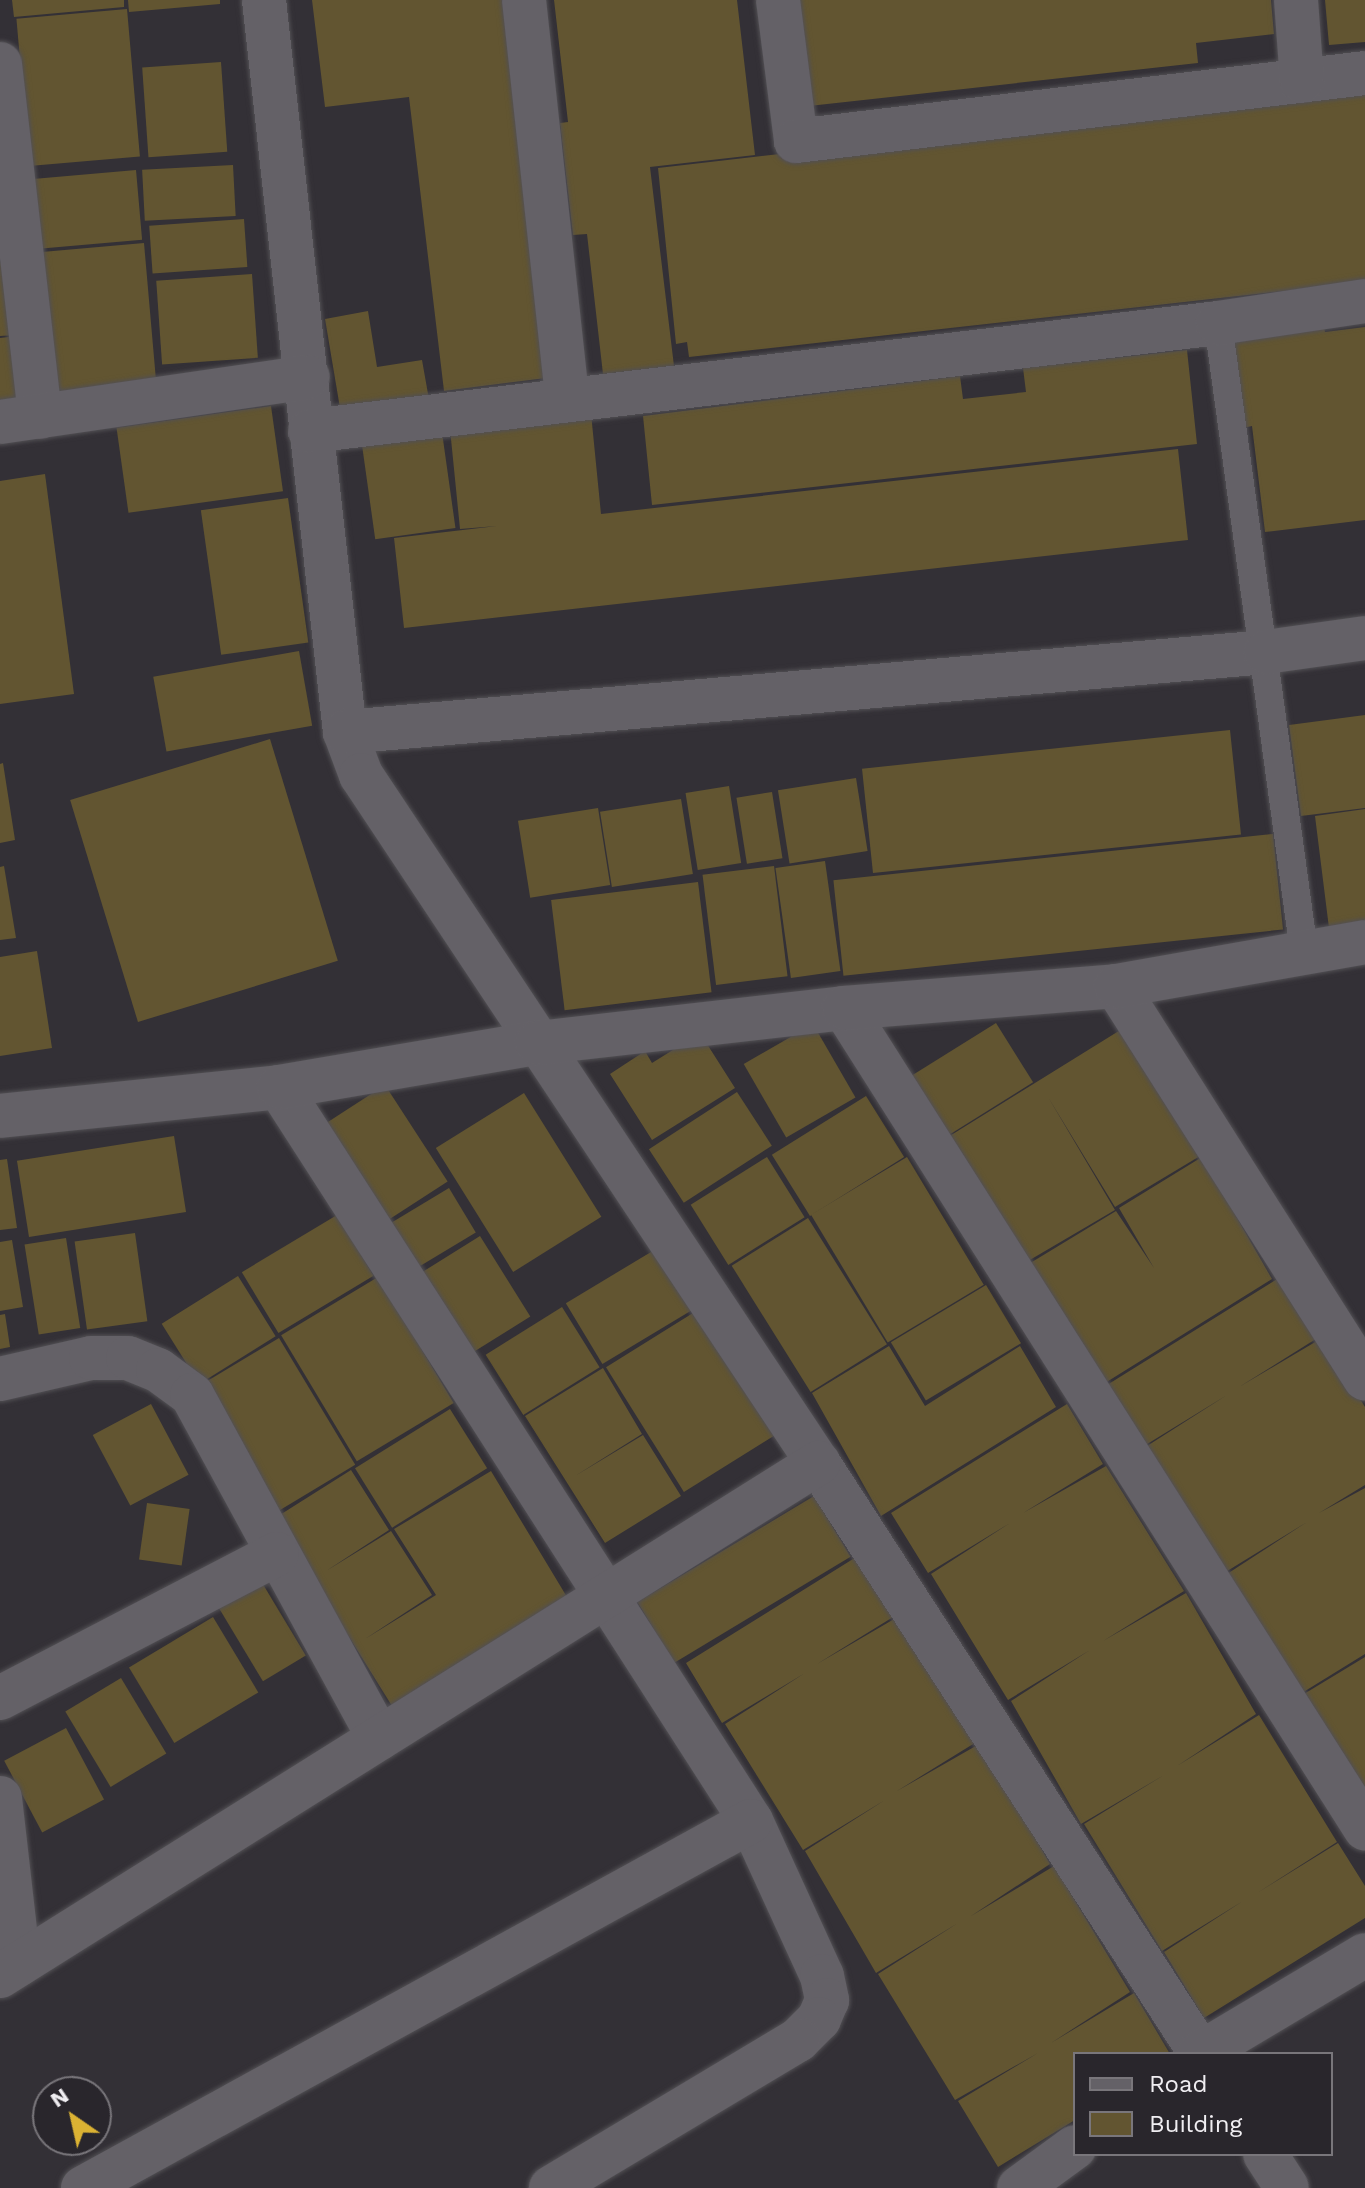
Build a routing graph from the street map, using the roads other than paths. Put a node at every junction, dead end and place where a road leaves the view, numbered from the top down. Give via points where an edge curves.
1 (264, 0) edge
2 (524, 0) edge
3 (778, 0) edge
4 (1296, 0) edge
5 (0, 64) edge
6 (1365, 73) edge
7 (1302, 81) junction
8 (1365, 301) edge
9 (1218, 323) junction
10 (308, 377) junction
11 (567, 398) junction
12 (20, 419) edge
13 (310, 431) junction
14 (1365, 638) edge
15 (1266, 652) junction
16 (345, 732) junction
17 (1365, 942) edge
18 (1304, 952) junction
19 (1116, 986) junction
20 (844, 1008) junction
21 (537, 1043) junction
22 (279, 1087) junction
23 (0, 1116) edge
24 (0, 1379) edge
25 (1365, 1379) edge
26 (818, 1463) junction
27 (277, 1554) junction
28 (604, 1598) junction
29 (0, 1698) edge
30 (379, 1738) junction
31 (0, 1798) edge
32 (751, 1821) junction
33 (1365, 1828) edge
34 (1365, 1955) edge
35 (10, 1970) edge
36 (1199, 2052) edge
37 (1203, 2052) edge
38 (1073, 2148) edge
39 (1266, 2156) edge
40 (83, 2188) edge
41 (551, 2188) edge
42 (1019, 2188) edge
43 (1287, 2188) edge

1 - 10 street
2 - 11 street
3 - 7 street via 796,141
4 - 7 street
5 - 12 street
6 - 7 street
8 - 9 street
9 - 11 street
9 - 15 lane
10 - 12 street
10 - 13 street
11 - 13 street
13 - 16 street
14 - 15 street
15 - 16 street
15 - 18 lane
16 - 21 street via 381,811
17 - 18 street
18 - 19 street
19 - 20 street
19 - 25 street
20 - 21 street
20 - 33 street
21 - 22 street
21 - 26 street
22 - 23 street
22 - 28 street
24 - 27 street via 91,1358 128,1358 158,1370 192,1395
26 - 28 street
26 - 36 street
27 - 29 street
27 - 30 street
28 - 30 street
28 - 32 street
30 - 35 street
31 - 35 street
32 - 40 street
32 - 41 street via 822,1976 827,2000 819,2019 798,2040
34 - 37 street
38 - 42 street
39 - 43 street

